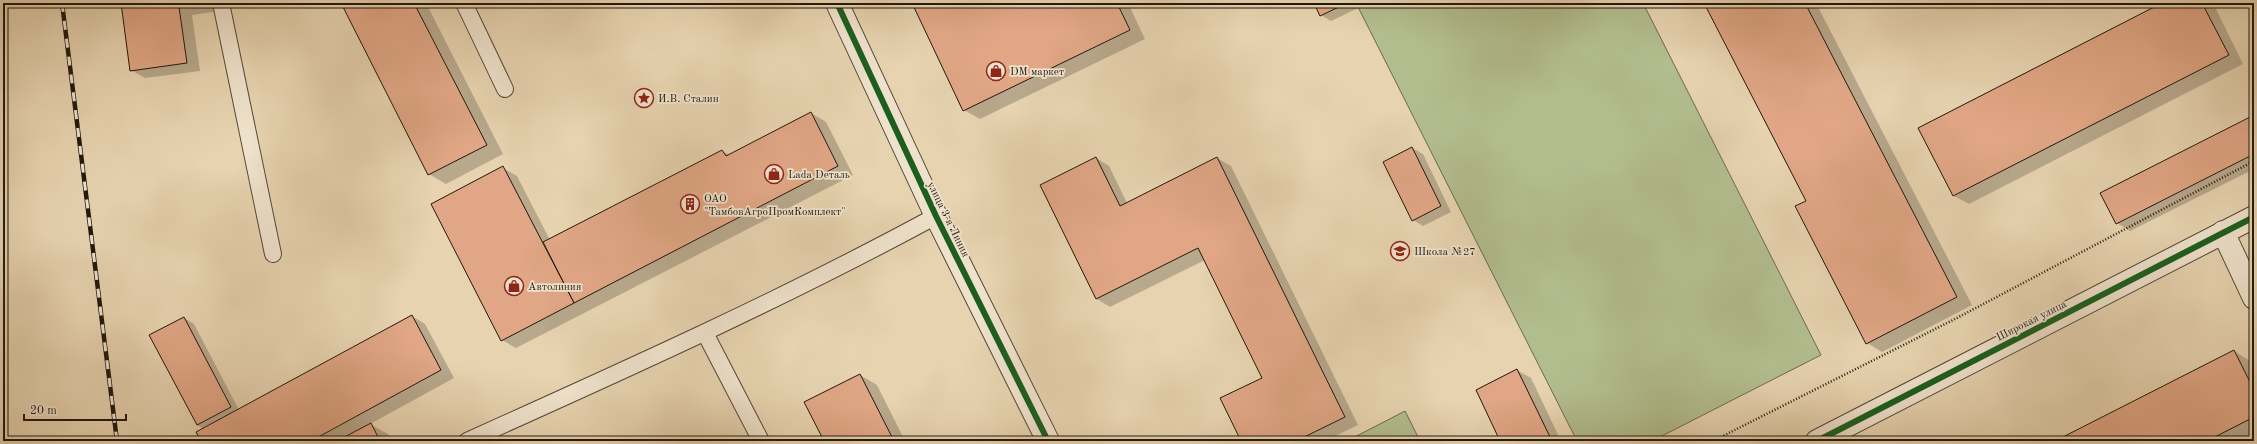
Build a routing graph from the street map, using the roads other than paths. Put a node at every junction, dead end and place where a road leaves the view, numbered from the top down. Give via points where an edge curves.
1 (221, 3) edge
2 (464, 3) edge
3 (837, 3) edge
4 (505, 89) dead end
5 (936, 216) junction
6 (2254, 217) edge
7 (2223, 232) junction
8 (273, 254) dead end
9 (2254, 298) edge
10 (704, 333) junction
11 (467, 441) edge
12 (761, 441) edge
13 (1048, 441) edge
14 (1817, 441) edge

1 - 8 lane
2 - 4 lane
3 - 5 street, улица 3-я Линия
5 - 10 lane
5 - 13 street, улица 3-я Линия
6 - 7 street, Широкая улица
7 - 9 street
7 - 14 street, Широкая улица
10 - 11 lane
10 - 12 lane

